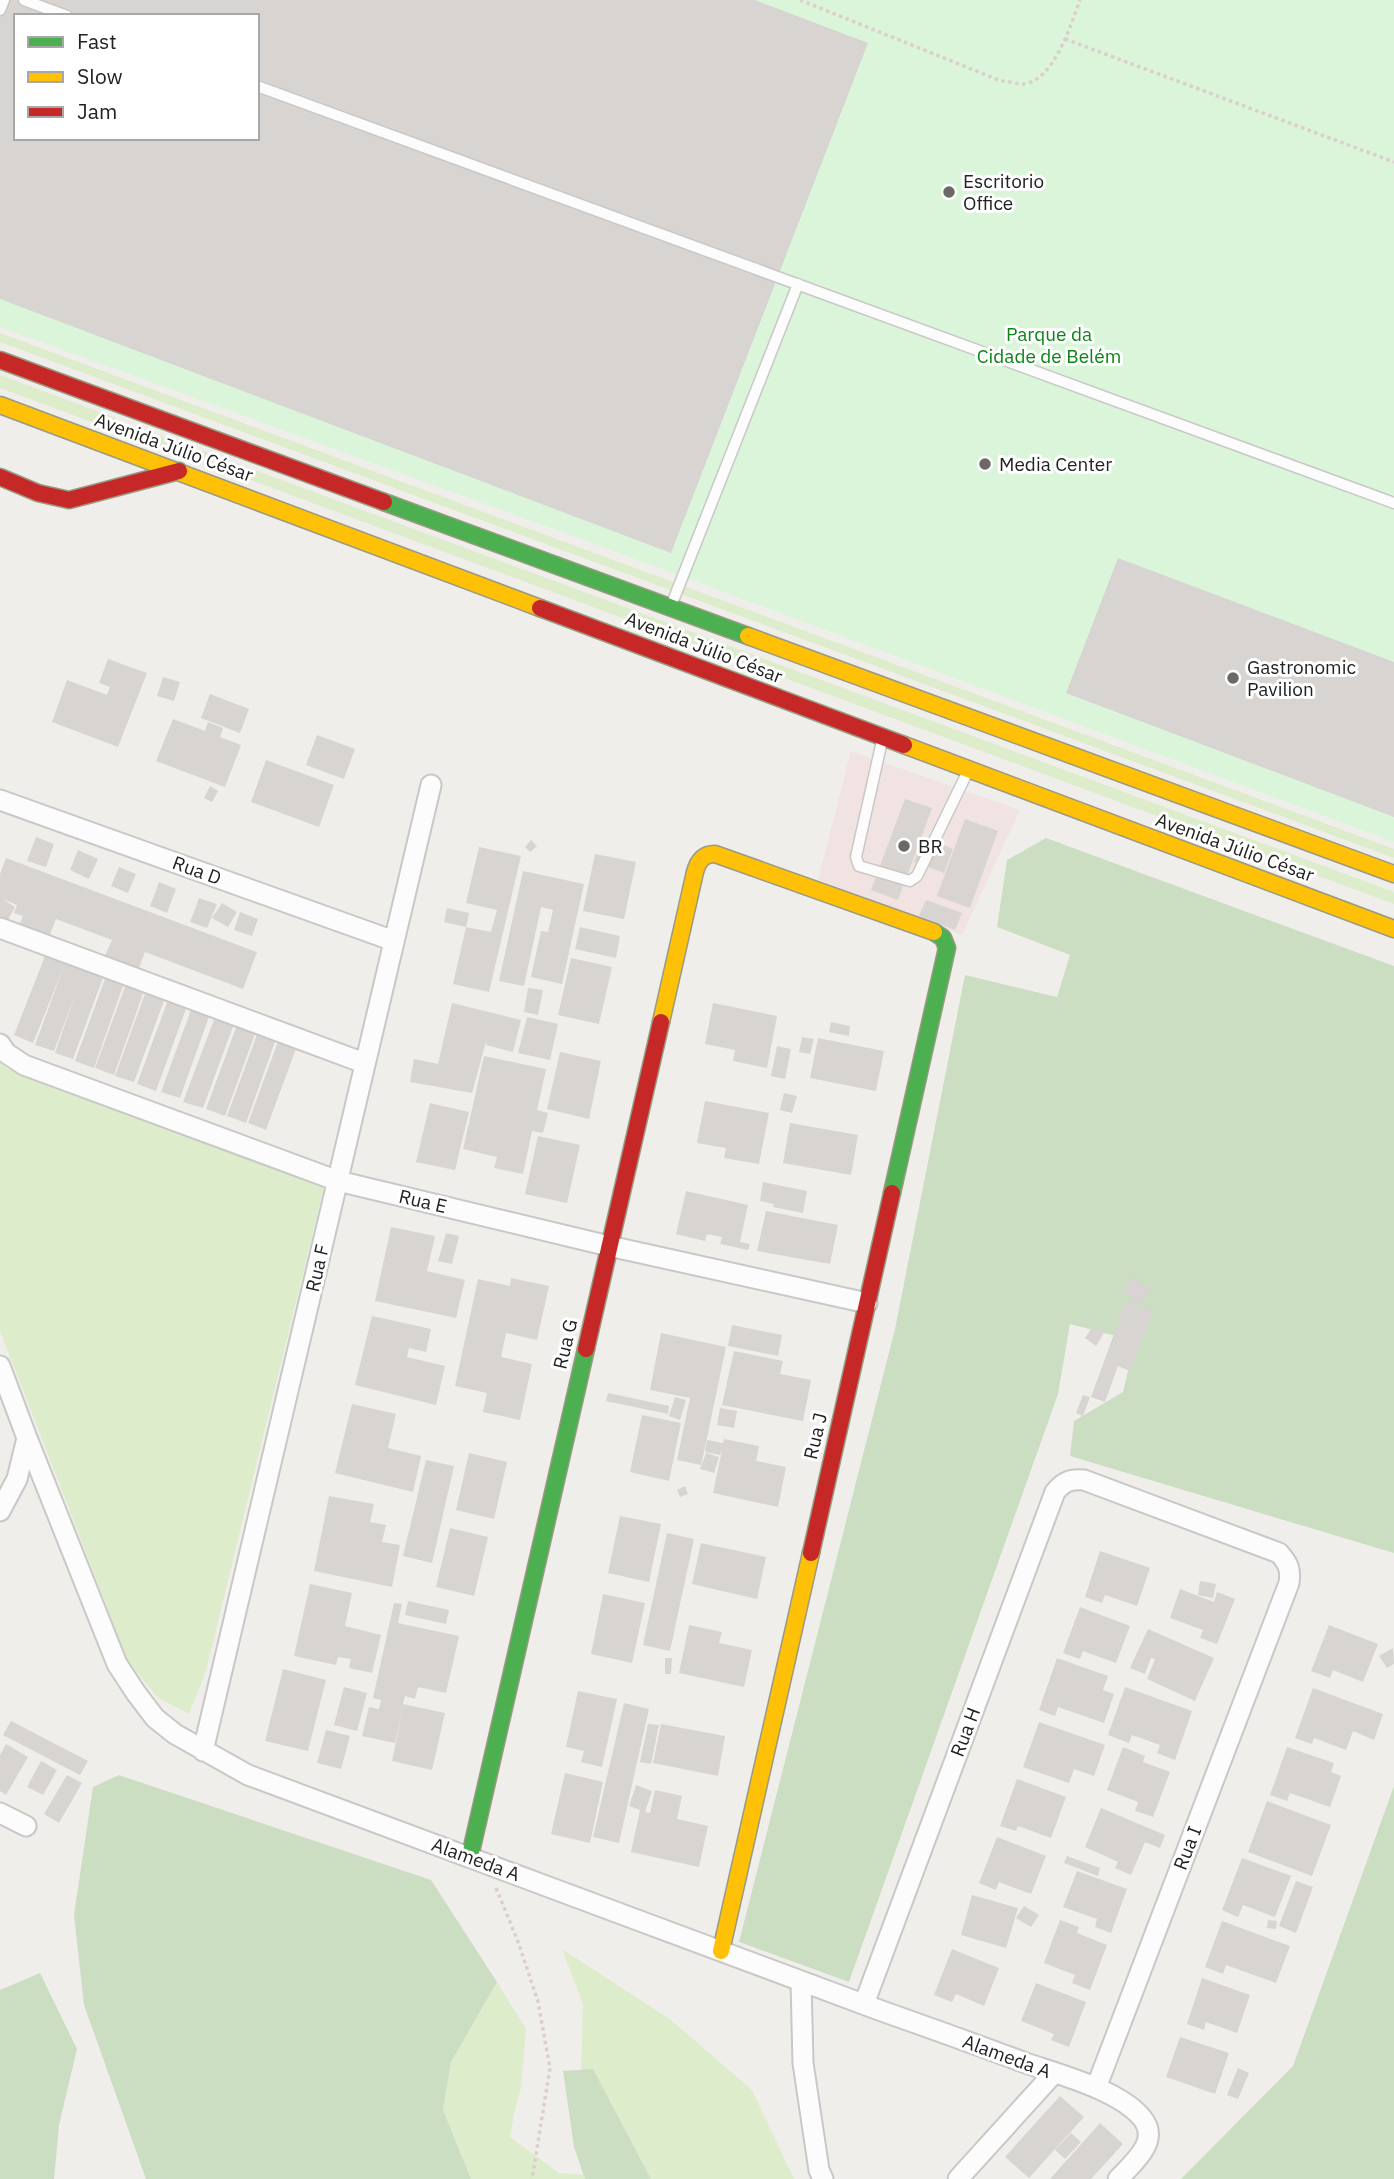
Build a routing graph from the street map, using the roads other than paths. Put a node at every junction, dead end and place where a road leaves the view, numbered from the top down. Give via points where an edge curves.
1 (4, 0) edge
2 (24, 0) edge
3 (0, 10) edge
4 (62, 14) edge
5 (259, 87) edge
6 (799, 284) junction
7 (0, 360) edge
8 (118, 403) junction
9 (0, 405) edge
10 (116, 447) junction
11 (179, 471) junction
12 (0, 477) edge
13 (93, 493) junction
14 (1394, 502) edge
15 (671, 607) junction
16 (883, 737) junction
17 (969, 770) junction
18 (431, 785) dead end
19 (0, 800) edge
20 (715, 854) joint
21 (1394, 874) edge
22 (0, 928) edge
23 (1394, 929) edge
24 (394, 941) junction
25 (0, 1044) edge
26 (364, 1063) junction
27 (338, 1181) junction
28 (609, 1246) junction
29 (867, 1303) junction
30 (0, 1366) edge
31 (27, 1437) junction
32 (1084, 1480) joint
33 (0, 1511) edge
34 (203, 1751) junction
35 (0, 1813) edge
36 (26, 1826) dead end
37 (470, 1856) junction
38 (721, 1951) junction
39 (801, 1981) junction
40 (864, 2004) junction
41 (1054, 2073) junction
42 (1096, 2088) junction
43 (823, 2179) edge
44 (958, 2179) edge
45 (1118, 2179) edge

1 - 3 lane
2 - 4 lane
5 - 6 lane
6 - 14 lane
6 - 15 lane
7 - 8 main road, Avenida Júlio César
8 - 10 main road
8 - 15 main road, Avenida Júlio César
9 - 10 main road, Avenida Júlio César
10 - 11 main road, Avenida Júlio César
10 - 13 main road
11 - 13 main road
11 - 16 main road, Avenida Júlio César
12 - 13 main road via 69,500
15 - 21 main road, Avenida Júlio César
16 - 17 main road, Avenida Júlio César
16 - 17 lane via 856,857 859,866 910,881 917,876
17 - 23 main road, Avenida Júlio César
18 - 24 street, Rua F
19 - 24 street, Rua D
20 - 28 main road, Rua G via 708,853 697,863
20 - 29 main road, Rua J via 938,934 947,948
22 - 26 street
24 - 26 street, Rua F
25 - 27 street, Rua E via 24,1065
26 - 27 street, Rua F
27 - 28 street, Rua E
27 - 34 street, Rua F
28 - 29 street, Rua E
28 - 37 main road, Rua G
29 - 38 main road, Rua J
30 - 31 street, Alameda A
31 - 33 street via 17,1479
31 - 34 street, Alameda A via 117,1664 155,1718
32 - 40 street, Rua H via 1062,1483 1055,1492
32 - 42 street, Rua I via 1279,1553 1290,1572
34 - 37 street, Alameda A via 248,1775
35 - 36 street
37 - 38 street, Alameda A
38 - 39 street, Alameda A
39 - 40 street, Alameda A
39 - 43 street via 803,2063
40 - 41 street, Alameda A
41 - 42 street, Alameda A
41 - 44 street
42 - 45 street, Alameda A via 1134,2110 1149,2129 1143,2152

